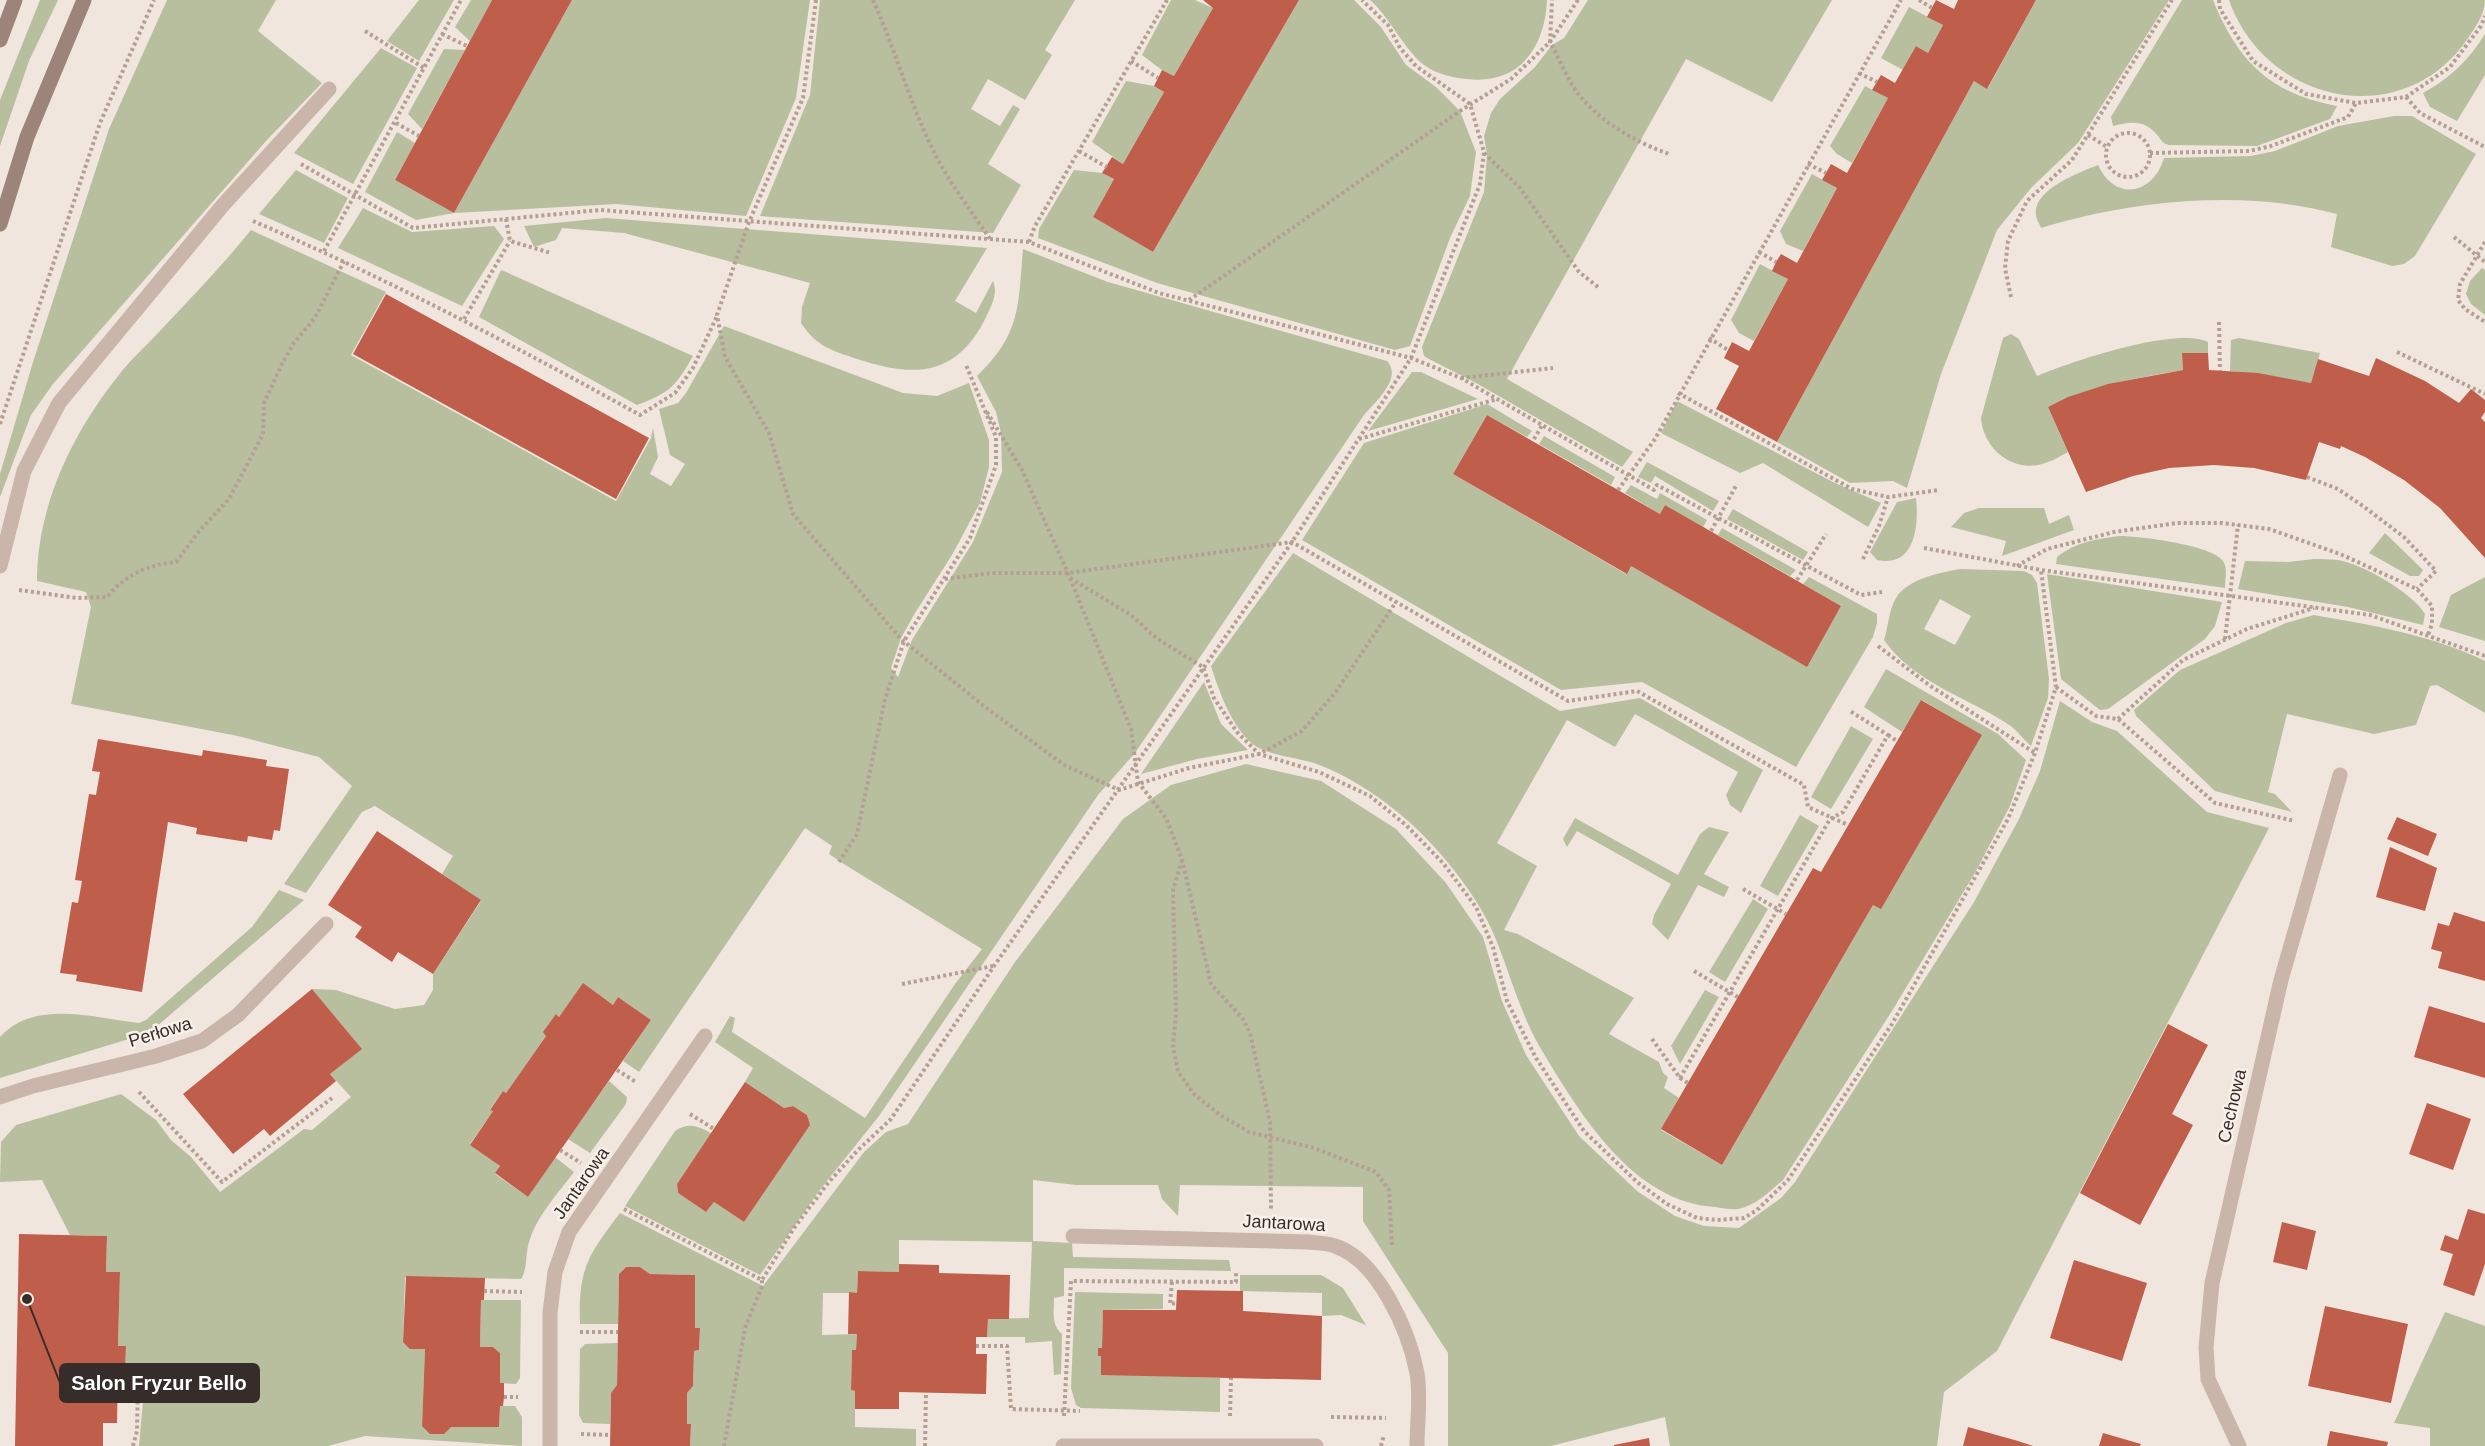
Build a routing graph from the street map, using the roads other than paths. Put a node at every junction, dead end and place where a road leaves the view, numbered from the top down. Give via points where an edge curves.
1 (15, 0) edge
2 (84, 0) edge
3 (0, 40) edge
4 (329, 89) dead end
5 (0, 224) edge
6 (0, 566) edge
7 (2340, 776) dead end
8 (326, 924) dead end
9 (705, 1036) dead end
10 (0, 1097) edge
11 (1073, 1236) dead end
12 (550, 1446) edge
13 (1063, 1446) edge
14 (1316, 1446) edge
15 (1417, 1446) edge
16 (2239, 1446) edge

1 - 3 main road
2 - 5 main road via 27,137
4 - 6 street via 273,148 59,403 24,471
7 - 16 street, Cechowa via 2282,980 2212,1283 2206,1347 2208,1379
8 - 10 street, Perłowa via 238,1015 201,1041
9 - 12 street, Jantarowa via 569,1232 555,1272 550,1313
11 - 15 street, Jantarowa via 1335,1246 1359,1259 1376,1277 1408,1338 1417,1375
13 - 14 street

